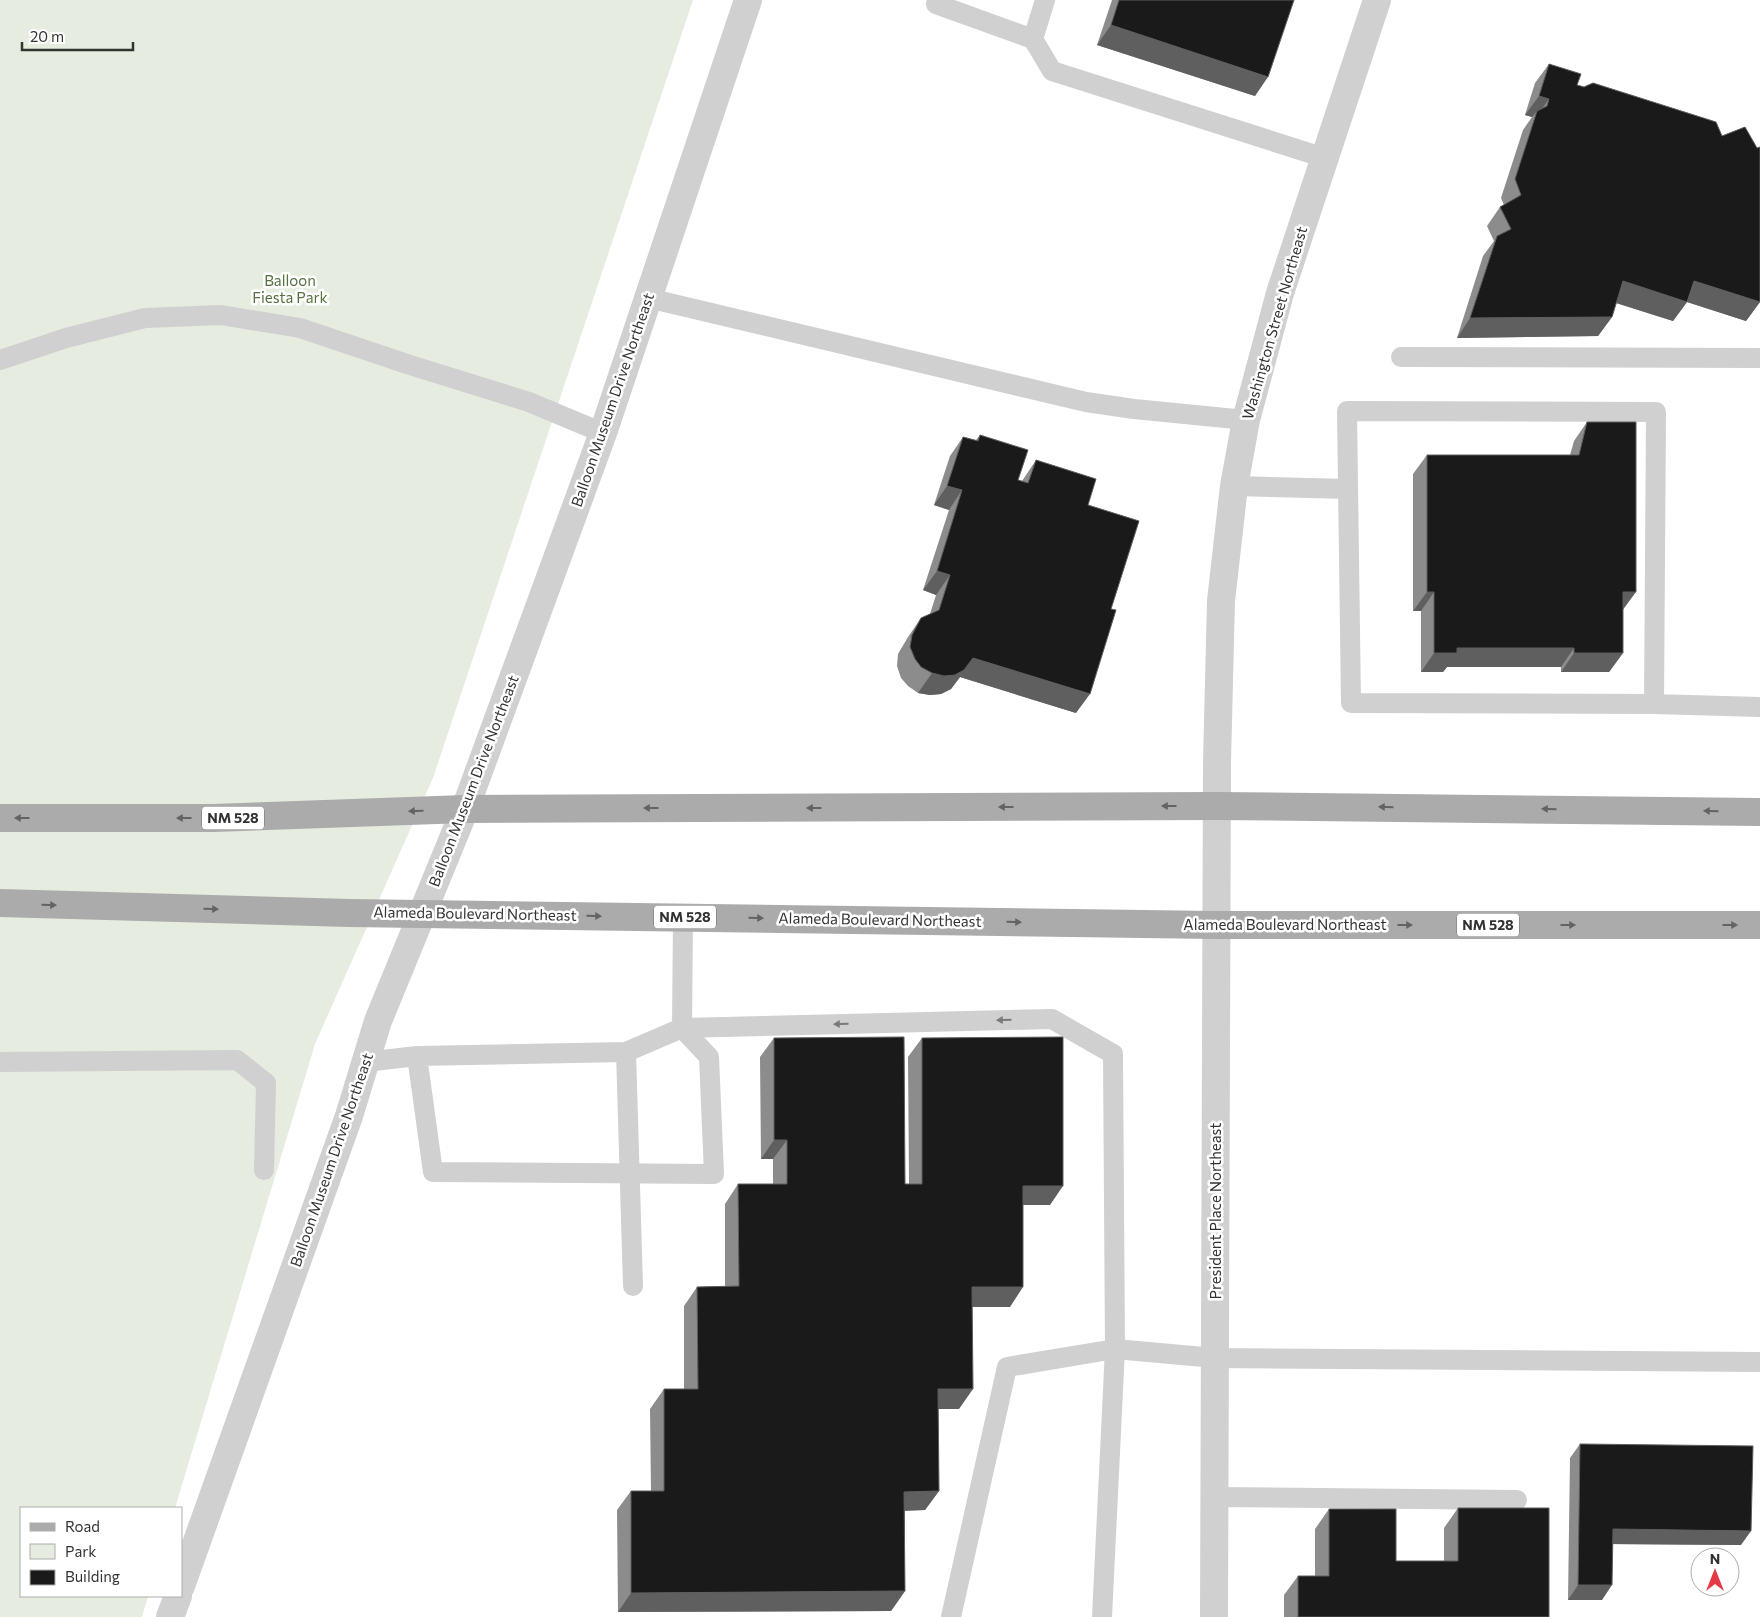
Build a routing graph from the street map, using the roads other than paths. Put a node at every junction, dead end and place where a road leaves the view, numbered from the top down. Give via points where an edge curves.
1 (748, 0) edge
2 (937, 0) edge
3 (1045, 0) edge
4 (1377, 0) edge
5 (1033, 39) junction
6 (1325, 158) junction
7 (648, 298) junction
8 (1401, 357) dead end
9 (1760, 358) edge
10 (0, 360) edge
11 (1246, 420) junction
12 (603, 432) junction
13 (1234, 486) junction
14 (1348, 489) junction
15 (1654, 704) junction
16 (1760, 707) edge
17 (1217, 806) junction
18 (465, 809) junction
19 (1760, 812) edge
20 (0, 818) edge
21 (0, 903) edge
22 (423, 914) junction
23 (683, 917) junction
24 (1216, 925) junction
25 (1760, 925) edge
26 (682, 1028) junction
27 (626, 1052) junction
28 (417, 1056) junction
29 (0, 1062) edge
30 (365, 1062) junction
31 (264, 1170) dead end
32 (631, 1174) junction
33 (633, 1286) dead end
34 (1115, 1349) junction
35 (1215, 1358) junction
36 (1760, 1362) edge
37 (1215, 1497) junction
38 (1516, 1500) dead end
39 (182, 1583) edge
40 (178, 1597) edge
41 (170, 1617) edge
42 (951, 1617) edge
43 (1102, 1617) edge
44 (1214, 1617) edge

1 - 7 street, Balloon Museum Drive Northeast
2 - 5 lane via 936,4
3 - 5 lane
4 - 6 street, Washington Street Northeast
5 - 6 lane via 1052,71
6 - 11 street, Washington Street Northeast via 1280,293
7 - 11 lane via 1086,402
7 - 12 street, Balloon Museum Drive Northeast
8 - 9 lane
10 - 12 lane via 66,338 145,318 221,315 300,328 529,402
11 - 13 street, Washington Street Northeast
12 - 18 street, Balloon Museum Drive Northeast
13 - 14 lane
13 - 17 street, Washington Street Northeast via 1221,602
14 - 15 lane via 1351,703
14 - 15 lane via 1347,411 1656,412
15 - 16 lane
17 -> 18 main road, NM 528
19 -> 17 main road, NM 528
17 - 24 street, President Place Northeast
18 -> 20 main road, NM 528 via 213,818
18 - 22 street, Balloon Museum Drive Northeast
21 -> 22 main road, Alameda Boulevard Northeast / NM 528
22 -> 23 main road, Alameda Boulevard Northeast / NM 528
22 - 30 street, Balloon Museum Drive Northeast via 378,1021
23 -> 24 main road, Alameda Boulevard Northeast / NM 528
23 - 26 lane
24 -> 25 main road, Alameda Boulevard Northeast / NM 528
24 - 35 street, President Place Northeast
26 - 27 lane
26 - 32 lane via 709,1057 714,1174
34 -> 26 lane via 1113,1054 1052,1020
27 - 28 lane
27 - 32 lane
28 - 30 lane
28 - 32 lane via 433,1172
29 - 31 lane via 237,1060 266,1083
30 - 39 street, Balloon Museum Drive Northeast via 349,1116
32 - 33 lane
34 - 35 lane
34 - 42 lane via 1007,1367
34 - 43 lane
35 - 36 lane
35 - 37 street, President Place Northeast
37 - 38 lane
37 - 44 street, President Place Northeast
40 - 41 street

